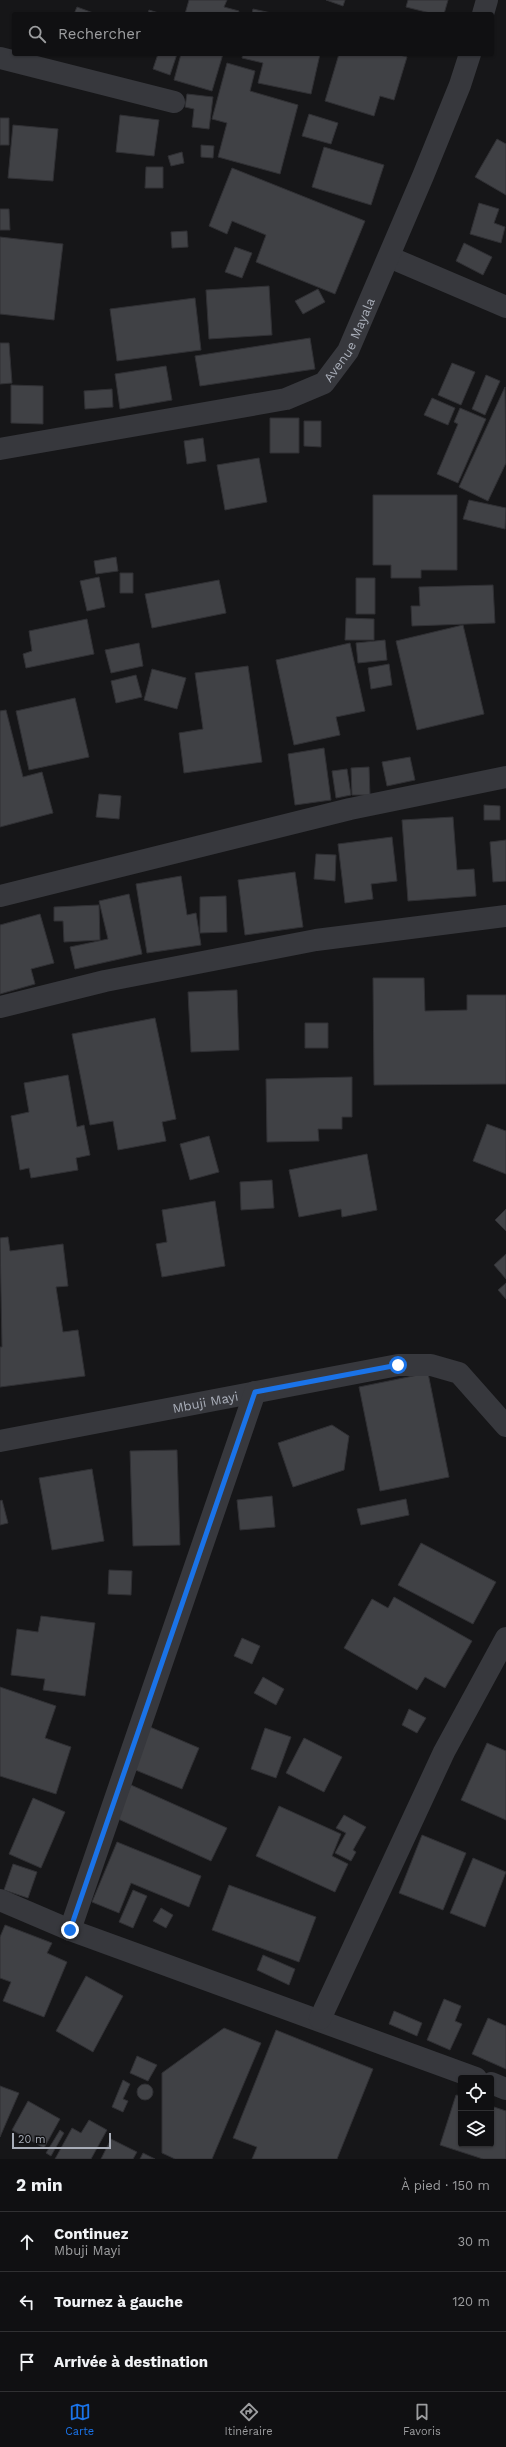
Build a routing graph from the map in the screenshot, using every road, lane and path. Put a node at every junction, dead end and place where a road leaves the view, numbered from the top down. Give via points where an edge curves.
1 (487, 0) edge
2 (484, 12) edge
3 (469, 56) edge
4 (0, 58) edge
5 (174, 102) dead end
6 (389, 257) junction
7 (506, 307) edge
8 (0, 449) edge
9 (506, 777) edge
10 (0, 896) edge
11 (506, 916) edge
12 (0, 1007) edge
13 (255, 1392) junction
14 (506, 1426) edge
15 (0, 1442) edge
16 (506, 1638) edge
17 (0, 1900) edge
18 (70, 1930) junction
19 (320, 2019) junction
20 (468, 2075) edge
21 (494, 2085) edge
22 (506, 2089) edge

1 - 2 street
3 - 6 street, Avenue Mayala via 452,106
4 - 5 street
6 - 7 street
6 - 8 street, Avenue Mayala via 348,351 324,383 286,399
9 - 10 street via 350,810
11 - 12 street via 316,940 105,980
13 - 14 street, Mbuji Mayi via 398,1365 431,1365 459,1373
13 - 15 street, Mbuji Mayi
13 - 18 street
16 - 19 street via 444,1752
17 - 18 street
18 - 19 street
19 - 20 street
21 - 22 street

